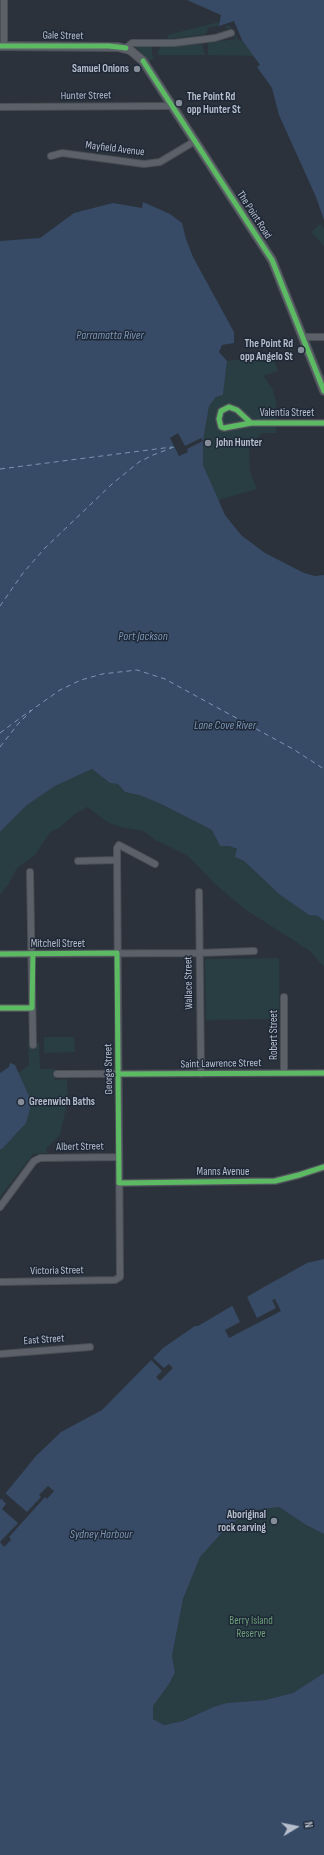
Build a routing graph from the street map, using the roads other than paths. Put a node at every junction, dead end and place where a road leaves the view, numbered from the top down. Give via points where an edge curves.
1 (4, 0) edge
2 (230, 33) dead end
3 (2, 46) edge
4 (126, 48) junction
5 (172, 106) junction
6 (0, 107) edge
7 (195, 142) junction
8 (51, 156) dead end
9 (302, 337) junction
10 (324, 337) edge
11 (324, 391) edge
12 (251, 423) junction
13 (324, 423) edge
14 (117, 860) junction
15 (78, 861) dead end
16 (155, 864) dead end
17 (30, 872) dead end
18 (199, 892) dead end
19 (254, 951) dead end
20 (117, 953) junction
21 (199, 953) junction
22 (0, 954) edge
23 (32, 954) junction
24 (284, 996) dead end
25 (0, 1008) edge
26 (32, 1008) junction
27 (33, 1045) dead end
28 (57, 1074) dead end
29 (119, 1074) junction
30 (201, 1074) junction
31 (284, 1074) junction
32 (324, 1074) edge
33 (119, 1157) junction
34 (324, 1167) edge
35 (119, 1183) junction
36 (0, 1207) edge
37 (115, 1280) joint
38 (0, 1282) edge
39 (90, 1347) dead end
40 (0, 1354) edge

1 - 3 street
2 - 4 street, Gale Street via 215,38 174,43 132,43
3 - 4 street, Gale Street
4 - 5 street, The Point Road via 143,61
5 - 6 street, Hunter Street
5 - 7 street, The Point Road
7 - 8 street, Mayfield Avenue via 160,162 144,164 62,153
7 - 9 street, The Point Road via 272,260
9 - 10 street
9 - 11 street, The Point Road
12 - 12 street, Valentia Street via 224,428 219,424 219,419 222,411 229,407 237,410
12 - 13 street, Valentia Street
14 - 15 street
14 - 16 street via 119,845
14 - 20 street, George Street
17 - 23 street
18 - 21 street, Wallace Street
19 - 21 street, Mitchell Street
20 - 21 street, Mitchell Street
20 - 23 street, Mitchell Street
20 - 29 street, George Street
21 - 30 street, Wallace Street
22 - 23 street, Mitchell Street
23 - 26 street
24 - 31 street, Robert Street
25 - 26 street
26 - 27 street
28 - 29 street, Saint Lawrence Street
29 - 30 street, Saint Lawrence Street
29 - 33 street, George Street
30 - 31 street, Saint Lawrence Street
31 - 32 street, Saint Lawrence Street
33 - 35 street, George Street
33 - 36 street, Albert Street via 40,1158 34,1161
34 - 35 street, Manns Avenue via 274,1181
35 - 37 street, George Street via 120,1276
37 - 38 street, Victoria Street
39 - 40 street, East Street

